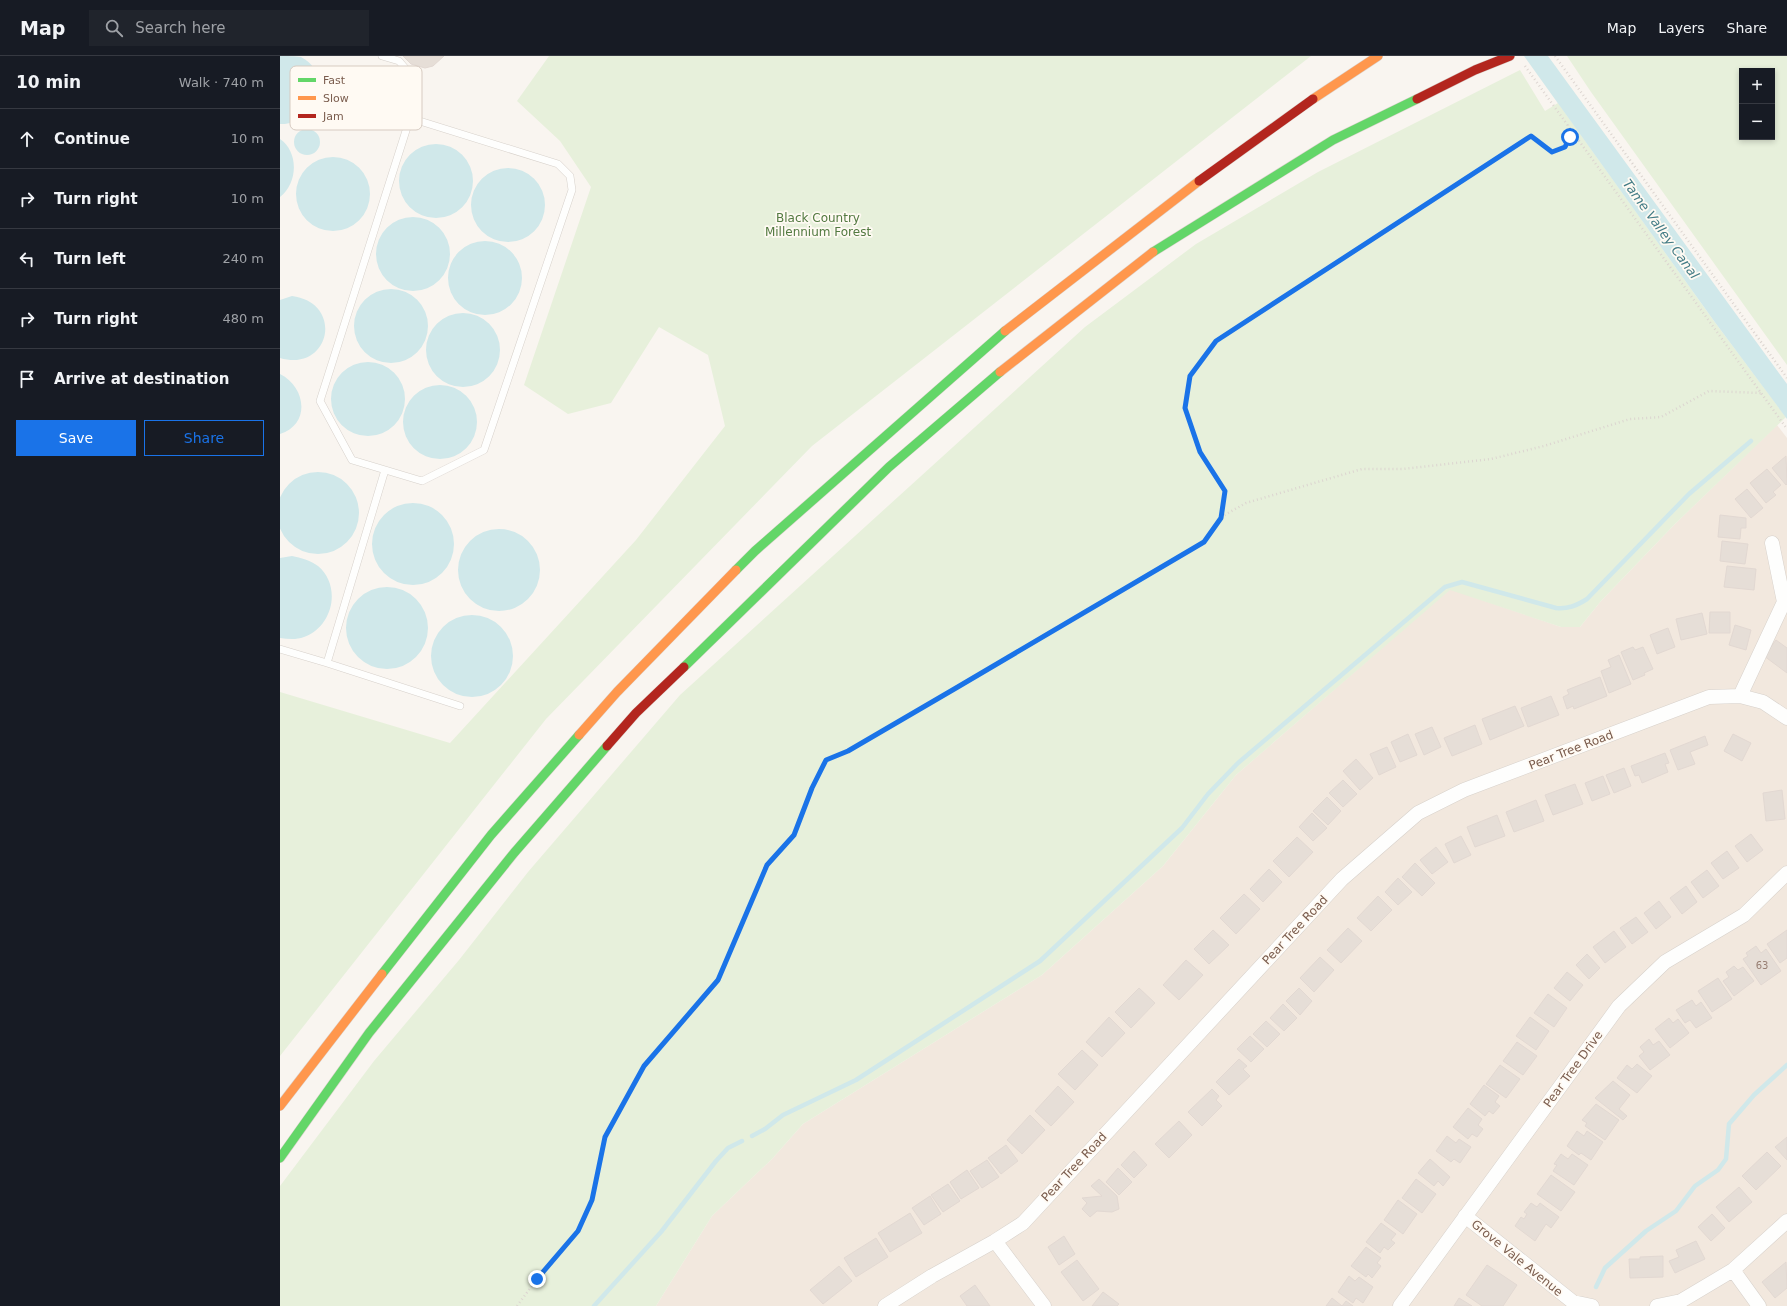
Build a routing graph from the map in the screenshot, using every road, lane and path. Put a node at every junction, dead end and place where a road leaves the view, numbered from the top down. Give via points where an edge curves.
1 (382, 56) edge
2 (1378, 56) edge
3 (1510, 56) edge
4 (1555, 56) edge
5 (1522, 62) dead end
6 (404, 66) edge
7 (422, 122) edge
8 (1568, 125) junction
9 (406, 130) edge
10 (1787, 378) edge
11 (1761, 393) junction
12 (1787, 429) edge
13 (385, 470) junction
14 (1221, 518) junction
15 (1772, 543) dead end
16 (1786, 603) edge
17 (280, 649) edge
18 (327, 663) junction
19 (1740, 696) junction
20 (460, 706) dead end
21 (1787, 718) edge
22 (1787, 873) edge
23 (280, 1106) edge
24 (282, 1154) edge
25 (1465, 1216) junction
26 (1787, 1222) edge
27 (995, 1241) junction
28 (1733, 1270) junction
29 (517, 1306) edge
30 (886, 1306) edge
31 (1044, 1306) edge
32 (1400, 1306) edge
33 (1592, 1306) edge
34 (1657, 1306) edge
35 (1759, 1306) edge

1 - 6 lane via 400,61
2 - 23 highway via 1309,101 1161,208 1009,327 756,551 617,692 491,835
3 - 24 highway via 1475,70 1333,140 1162,245 1015,360 889,466 636,713 514,853 369,1033
4 - 10 path
5 - 8 path
7 - 13 lane via 558,164 570,176 572,190 484,450 422,481
8 - 11 path
8 - 14 path via 1570,137 1565,147 1552,152 1531,136 1216,341 1190,376 1185,408 1200,452 1225,491
9 - 13 lane via 320,401 352,460
11 - 12 path
11 - 14 path via 1709,391 1661,417 1630,418 1544,446 1491,459 1403,469 1362,469 1246,503
13 - 18 lane
14 - 29 path via 1204,542 848,751 826,760 794,835 767,865 718,980 644,1066 605,1137 592,1200 578,1231
15 - 16 street
16 - 19 street via 1762,645
17 - 18 lane
18 - 20 lane
19 - 21 street via 1763,702
19 - 27 street, Pear Tree Road via 1709,698 1464,790 1418,813 1342,879 1023,1223
22 - 25 street, Pear Tree Drive via 1744,915 1665,962 1619,1006
25 - 32 street, Pear Tree Drive
25 - 33 street, Grove Vale Avenue via 1573,1302
26 - 28 street
27 - 30 street, Pear Tree Road via 932,1276
27 - 31 street
28 - 34 street via 1681,1301
28 - 35 street

